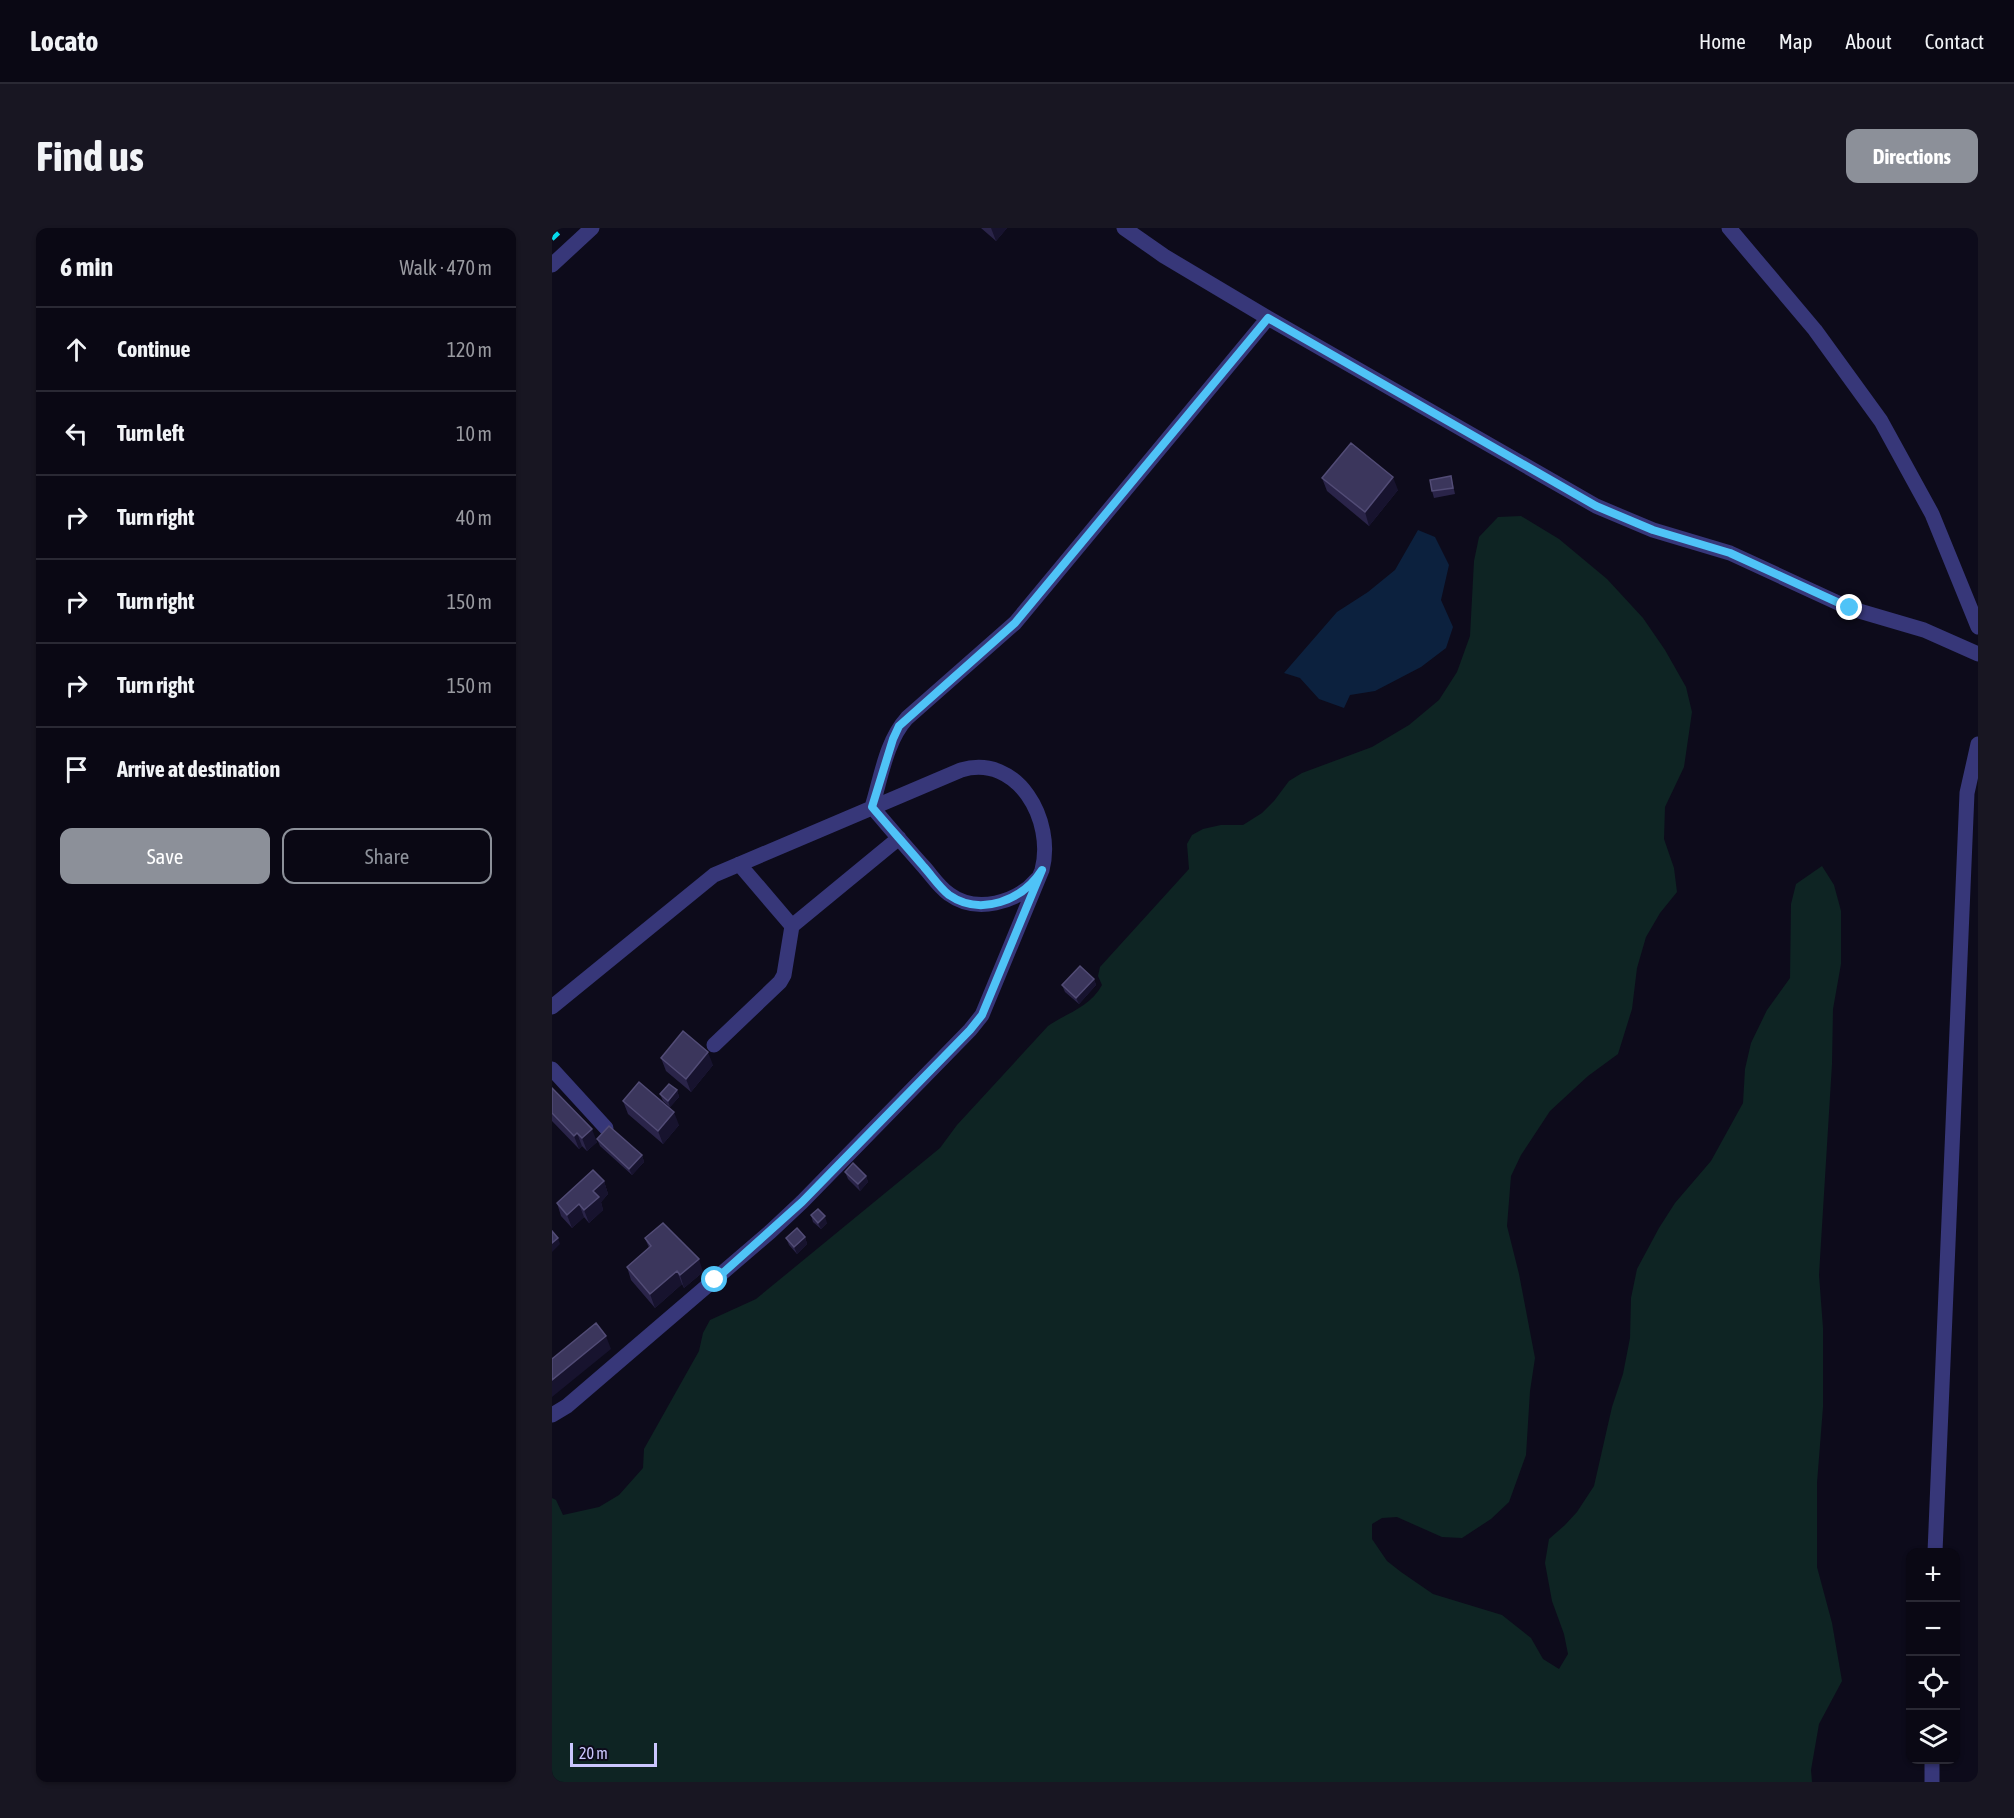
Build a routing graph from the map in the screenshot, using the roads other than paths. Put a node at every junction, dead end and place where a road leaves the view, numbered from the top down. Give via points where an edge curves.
1 (592, 228) edge
2 (1124, 228) edge
3 (1729, 228) edge
4 (552, 265) edge
5 (1268, 318) junction
6 (1978, 627) edge
7 (1978, 654) edge
8 (1978, 744) edge
9 (872, 807) junction
10 (899, 838) junction
11 (739, 864) junction
12 (1042, 870) junction
13 (792, 926) junction
14 (552, 1007) edge
15 (714, 1045) dead end
16 (552, 1069) edge
17 (606, 1128) edge
18 (552, 1415) edge
19 (1935, 1548) edge
20 (1932, 1764) edge
21 (1932, 1782) edge

1 - 4 street
2 - 5 street
3 - 6 street via 1815,330 1881,421 1932,514
5 - 7 street via 1596,506 1653,530 1730,553 1850,608 1924,630
5 - 9 street via 1015,623 899,726
8 - 19 street via 1967,793
9 - 10 street
9 - 11 street
9 - 12 street via 973,766 996,770 1026,792 1039,815 1046,845
10 - 12 street via 947,893 968,904 991,904 1015,897
10 - 13 street
11 - 13 street
11 - 14 street via 705,881
12 - 18 street via 982,1015 970,1030 770,1232
13 - 15 street via 780,982
16 - 17 street
20 - 21 street

